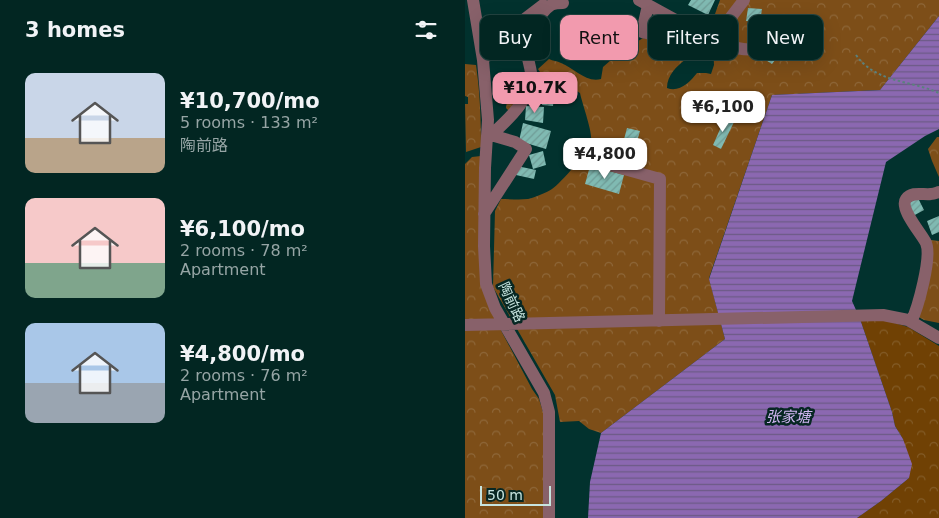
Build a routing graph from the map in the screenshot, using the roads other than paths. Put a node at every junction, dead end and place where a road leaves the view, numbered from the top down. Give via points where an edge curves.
1 (473, 0) edge
2 (744, 0) edge
3 (555, 2) edge
4 (643, 3) edge
5 (664, 14) joint
6 (531, 15) edge
7 (733, 15) edge
8 (480, 40) edge
9 (483, 60) edge
10 (489, 137) junction
11 (603, 163) dead end
12 (939, 192) edge
13 (484, 214) junction
14 (659, 321) junction
15 (911, 322) junction
16 (504, 324) junction
17 (465, 325) edge
18 (939, 338) edge
19 (549, 518) edge

1 - 8 street, 陶前路
2 - 7 street
3 - 6 street
3 - 10 street via 543,12 529,38 527,51 532,78 529,89 520,106
4 - 5 street
4 - 5 street via 642,32 652,34
9 - 10 street, 陶前路
10 - 13 street, 陶前路
10 - 13 street via 515,142 525,149
11 - 14 street via 660,179
12 - 15 street via 913,195 904,203 927,245 926,274
13 - 16 street, 陶前路 via 486,284
14 - 15 street via 883,315
14 - 16 street
15 - 18 street
16 - 17 street
16 - 19 street, 陶前路 via 545,393 549,412

